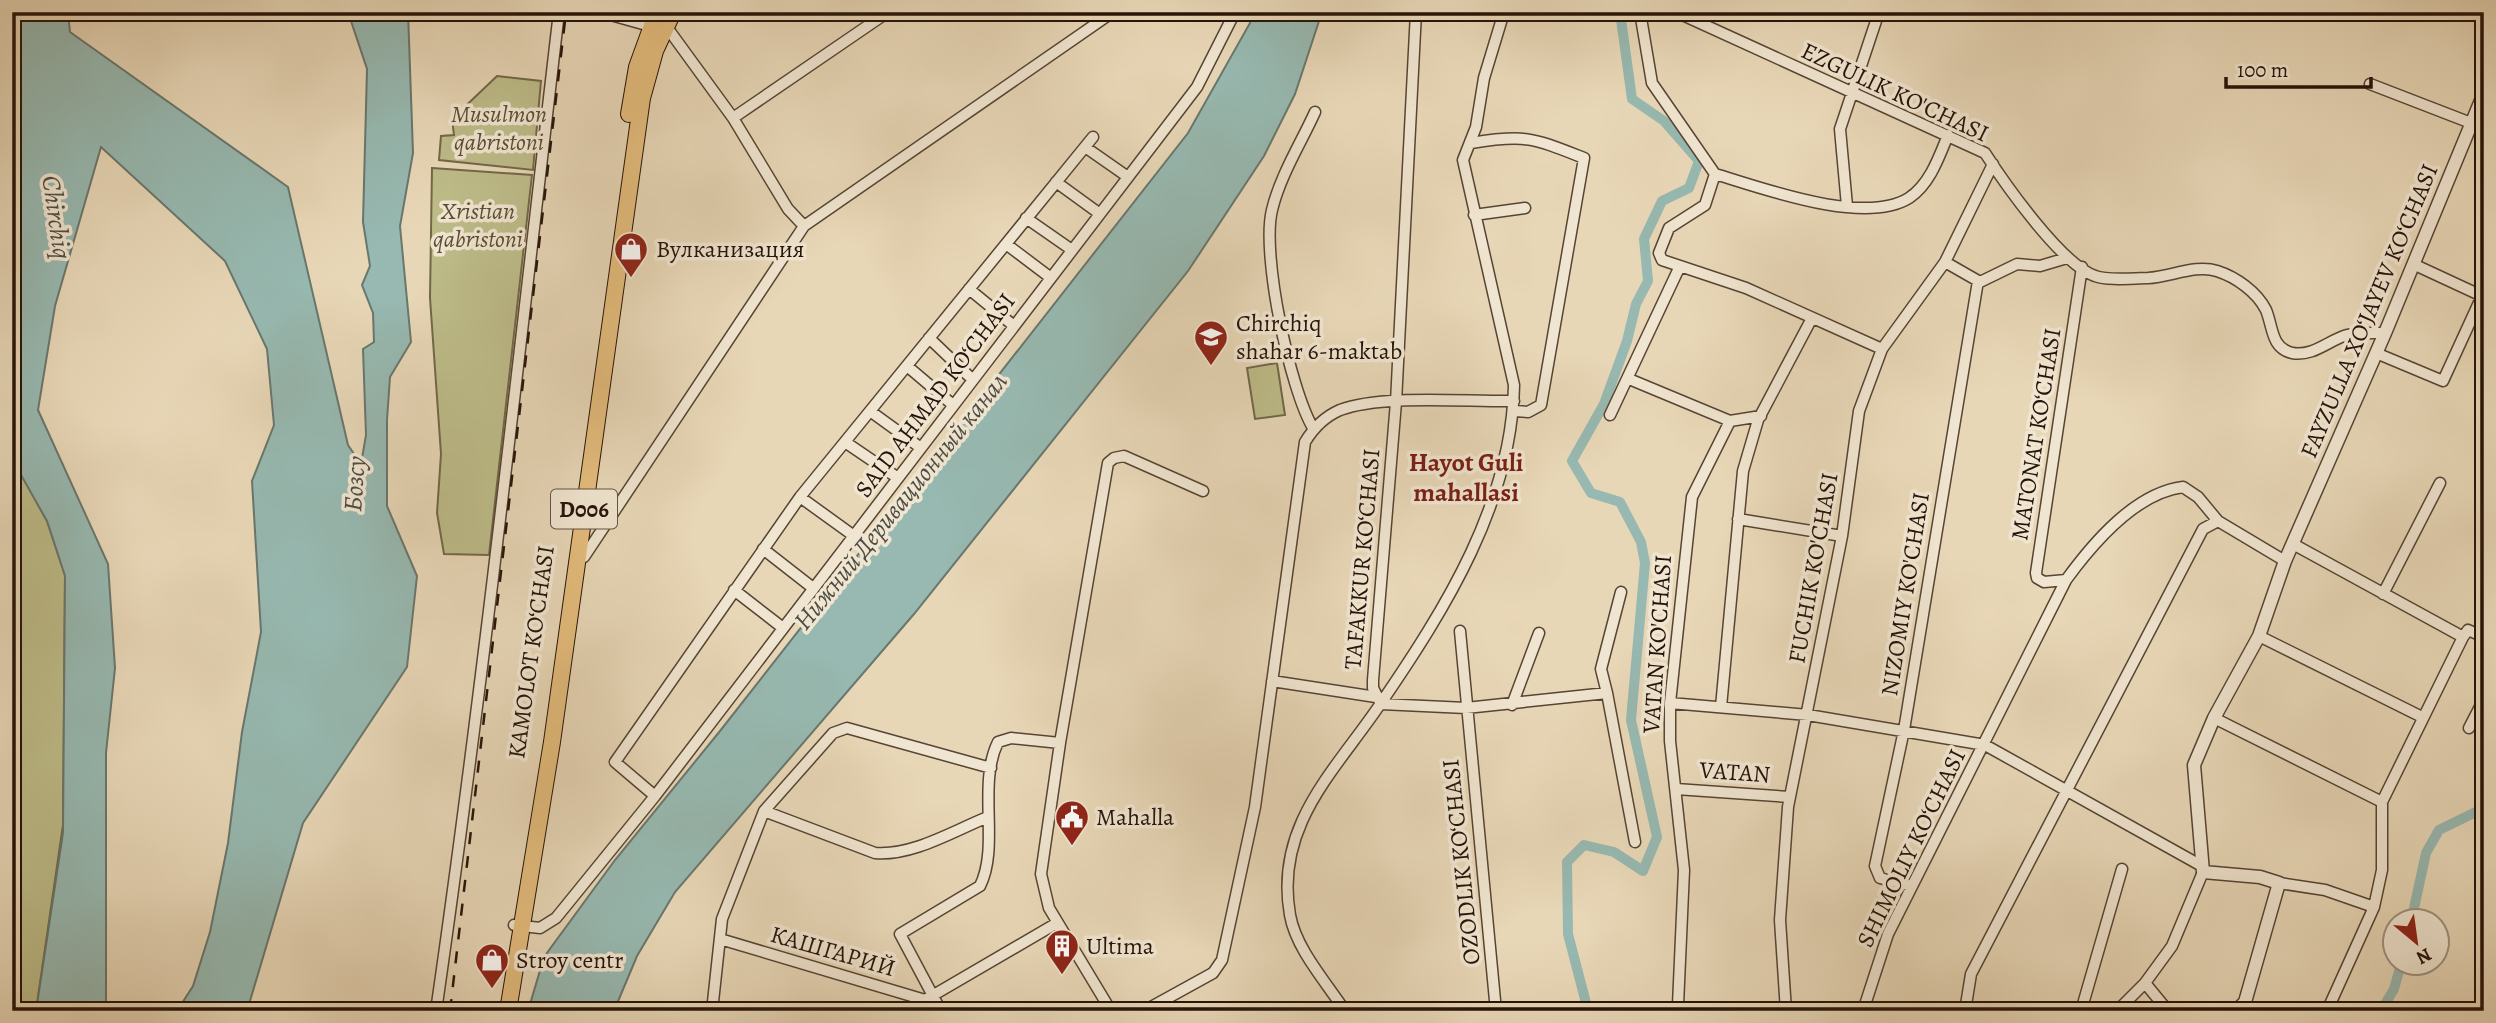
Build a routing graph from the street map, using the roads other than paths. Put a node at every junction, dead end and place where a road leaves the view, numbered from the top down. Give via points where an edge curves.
1 (559, 12) edge
2 (600, 12) edge
3 (888, 12) edge
4 (1112, 12) edge
5 (1235, 12) edge
6 (1416, 12) edge
7 (1504, 12) edge
8 (1640, 12) edge
9 (1676, 12) edge
10 (1879, 12) edge
11 (662, 19) edge
12 (2370, 84) dead end
13 (1850, 93) junction
14 (2484, 93) edge
15 (1315, 112) dead end
16 (733, 118) junction
17 (2471, 123) junction
18 (1948, 135) junction
19 (1093, 137) dead end
20 (1471, 143) junction
21 (1085, 147) junction
22 (1993, 164) junction
23 (1715, 174) junction
24 (1128, 177) junction
25 (1056, 181) junction
26 (1847, 206) junction
27 (1525, 208) dead end
28 (1100, 214) junction
29 (1474, 215) junction
30 (1026, 218) junction
31 (804, 226) junction
32 (1006, 244) junction
33 (1072, 250) junction
34 (2067, 258) junction
35 (1945, 262) junction
36 (2413, 264) junction
37 (1681, 266) junction
38 (2082, 267) junction
39 (1051, 278) junction
40 (1978, 281) junction
41 (969, 289) junction
42 (1812, 318) junction
43 (1014, 326) junction
44 (2385, 333) junction
45 (929, 338) junction
46 (1882, 349) junction
47 (2376, 353) junction
48 (906, 366) junction
49 (1629, 379) junction
50 (973, 380) junction
51 (1396, 402) junction
52 (953, 405) junction
53 (1514, 406) junction
54 (870, 411) junction
55 (1610, 415) dead end
56 (1761, 415) junction
57 (1730, 421) junction
58 (1313, 428) junction
59 (845, 442) junction
60 (921, 448) junction
61 (898, 478) junction
62 (2440, 483) dead end
63 (1203, 491) dead end
64 (800, 496) junction
65 (1738, 519) junction
66 (2218, 521) junction
67 (854, 536) junction
68 (1842, 536) junction
69 (2292, 544) junction
70 (763, 549) junction
71 (578, 559) junction
72 (2285, 561) junction
73 (2066, 580) junction
74 (813, 589) junction
75 (734, 590) junction
76 (1621, 592) dead end
77 (2383, 594) junction
78 (783, 628) junction
79 (1460, 631) dead end
80 (1539, 633) dead end
81 (2259, 636) junction
82 (2463, 637) junction
83 (2484, 637) edge
84 (1272, 681) junction
85 (1607, 693) junction
86 (2484, 699) edge
87 (1378, 701) junction
88 (1670, 703) junction
89 (1512, 705) junction
90 (1721, 707) junction
91 (1466, 708) junction
92 (1808, 715) junction
93 (2422, 717) junction
94 (2214, 718) junction
95 (2469, 728) dead end
96 (1903, 730) junction
97 (1059, 743) junction
98 (1985, 745) junction
99 (991, 768) junction
100 (1676, 789) junction
101 (2067, 790) junction
102 (655, 796) junction
103 (1790, 797) junction
104 (2382, 802) junction
105 (764, 811) junction
106 (988, 817) junction
107 (1635, 842) dead end
108 (2122, 869) dead end
109 (2202, 869) junction
110 (2279, 883) junction
111 (1912, 886) junction
112 (2374, 907) junction
113 (1057, 923) junction
114 (518, 926) junction
115 (720, 939) junction
116 (2145, 983) junction
117 (933, 995) junction
118 (1678, 1005) dead end
119 (436, 1011) edge
120 (499, 1011) edge
121 (508, 1011) edge
122 (712, 1011) edge
123 (941, 1011) edge
124 (1111, 1011) edge
125 (1144, 1011) edge
126 (1345, 1011) edge
127 (1496, 1011) edge
128 (1786, 1011) edge
129 (1863, 1011) edge
130 (1965, 1011) edge
131 (2081, 1011) edge
132 (2118, 1011) edge
133 (2168, 1011) edge
134 (2236, 1011) edge
135 (2328, 1011) edge

1 - 119 street via 502,510
2 - 11 street
3 - 16 street
4 - 31 street
5 - 24 street, SAID AHMAD KO‘CHASI via 1196,87
6 - 51 street, TAFAKKUR KO‘CHASI
7 - 20 street
8 - 23 street via 1652,83
9 - 13 street, EZGULIK KO'CHASI
10 - 13 street
11 - 16 street
11 - 71 main road, D006 via 640,111
11 - 114 main road, KAMOLOT KO‘CHASI / D006 via 634,81
12 - 17 street
13 - 18 street, EZGULIK KO'CHASI
13 - 26 street via 1840,129
14 - 17 street, FAYZULLA XO‘JAYEV KO‘CHASI
15 - 58 street via 1272,211 1272,274 1293,380
16 - 31 street via 788,209
17 - 36 street, FAYZULLA XO‘JAYEV KO‘CHASI
18 - 22 street, EZGULIK KO'CHASI via 1985,153
18 - 26 street via 1924,183 1910,197 1894,205
19 - 21 street, SAID AHMAD KO‘CHASI
20 - 29 street via 1463,160
20 - 53 street via 1508,136 1532,138 1584,158 1541,405 1528,412
21 - 24 street
21 - 25 street, SAID AHMAD KO‘CHASI
22 - 34 street, EZGULIK KO'CHASI via 2012,194
22 - 35 street, FUCHIK KO'CHASI
23 - 26 street
23 - 37 street via 1705,205 1669,228 1659,253 1662,260
24 - 28 street, SAID AHMAD KO‘CHASI
25 - 28 street
25 - 30 street, SAID AHMAD KO‘CHASI
27 - 29 street
28 - 33 street, SAID AHMAD KO‘CHASI
29 - 53 street via 1507,344
30 - 32 street, SAID AHMAD KO‘CHASI
30 - 33 street
31 - 71 street via 584,557
32 - 39 street
32 - 41 street, SAID AHMAD KO‘CHASI
33 - 39 street, SAID AHMAD KO‘CHASI
34 - 38 street, EZGULIK KO'CHASI
34 - 40 street via 2040,266 2017,264
35 - 40 street
35 - 46 street, FUCHIK KO'CHASI
36 - 44 street, FAYZULLA XO‘JAYEV KO‘CHASI
36 - 47 street via 2482,296 2443,381
37 - 42 street via 1746,288
37 - 49 street
38 - 44 street, EZGULIK KO'CHASI via 2095,276 2148,278 2215,270 2255,295 2265,309 2274,339 2283,350 2296,354 2345,335
38 - 73 street, MATONAT KO‘CHASI via 2036,573 2044,582
39 - 43 street, SAID AHMAD KO‘CHASI
40 - 96 street, NIZOMIY KO'CHASI
41 - 43 street
41 - 45 street, SAID AHMAD KO‘CHASI
42 - 46 street
42 - 56 street
43 - 50 street, SAID AHMAD KO‘CHASI
44 - 47 street, FAYZULLA XO‘JAYEV KO‘CHASI
45 - 48 street, SAID AHMAD KO‘CHASI
45 - 50 street
46 - 68 street, FUCHIK KO'CHASI via 1859,411
47 - 69 street, FAYZULLA XO‘JAYEV KO‘CHASI
48 - 52 street
48 - 54 street, SAID AHMAD KO‘CHASI
49 - 55 street
49 - 57 street
50 - 52 street, SAID AHMAD KO‘CHASI
51 - 53 street
51 - 58 street via 1341,410
51 - 87 street, TAFAKKUR KO‘CHASI via 1373,680
52 - 60 street, SAID AHMAD KO‘CHASI
53 - 87 street via 1499,485 1479,538
54 - 59 street, SAID AHMAD KO‘CHASI
54 - 60 street
56 - 57 street
56 - 65 street via 1743,471
57 - 88 street, VATAN KO'CHASI via 1692,497
58 - 84 street via 1305,442
59 - 61 street
59 - 64 street, SAID AHMAD KO‘CHASI
60 - 61 street, SAID AHMAD KO‘CHASI
61 - 67 street, SAID AHMAD KO‘CHASI
62 - 77 street
63 - 97 street via 1124,456 1108,463
64 - 67 street
64 - 70 street, SAID AHMAD KO‘CHASI
65 - 68 street
65 - 90 street
66 - 72 street
66 - 73 street, SHIMOLIY KO‘CHASI via 2183,487 2169,489 2111,527
66 - 101 street via 2203,529
67 - 74 street, SAID AHMAD KO‘CHASI
68 - 92 street, FUCHIK KO'CHASI
69 - 72 street, FAYZULLA XO‘JAYEV KO‘CHASI
69 - 77 street
70 - 74 street
70 - 75 street, SAID AHMAD KO‘CHASI
71 - 114 main road, D006
72 - 81 street, FAYZULLA XO‘JAYEV KO‘CHASI
73 - 98 street, SHIMOLIY KO‘CHASI
74 - 78 street, SAID AHMAD KO‘CHASI
75 - 78 street
75 - 102 street, SAID AHMAD KO‘CHASI via 615,762
76 - 85 street via 1601,669
77 - 82 street
78 - 102 street, SAID AHMAD KO‘CHASI
79 - 91 street, OZODLIK KO‘CHASI
80 - 89 street
81 - 93 street
81 - 94 street, FAYZULLA XO‘JAYEV KO‘CHASI
82 - 83 street via 2468,629
82 - 93 street
84 - 87 street
84 - 125 street via 1255,807 1222,960 1213,973
85 - 89 street
85 - 107 street
86 - 95 street
87 - 91 street
87 - 126 street, TAFAKKUR KO‘CHASI via 1304,812 1290,867 1290,918 1298,939
88 - 90 street
88 - 100 street, VATAN KO'CHASI
89 - 91 street
90 - 92 street
91 - 127 street, OZODLIK KO‘CHASI
92 - 96 street
92 - 103 street, FUCHIK KO'CHASI
93 - 104 street
94 - 104 street
94 - 109 street, FAYZULLA XO‘JAYEV KO‘CHASI via 2194,765
96 - 98 street
96 - 111 street, NIZOMIY KO'CHASI via 1875,871 1888,882
97 - 99 street via 1011,738 998,742
97 - 113 street via 1041,874
98 - 101 street
98 - 111 street, SHIMOLIY KO‘CHASI
99 - 105 street via 839,729
99 - 106 street
100 - 103 street, VATAN
100 - 118 street, VATAN KO'CHASI via 1684,870
101 - 109 street
101 - 130 street via 1971,974
102 - 114 street, SAID AHMAD KO‘CHASI via 556,918 540,928
103 - 128 street, FUCHIK KO'CHASI via 1780,920
104 - 112 street via 2382,870
105 - 106 street via 888,854
105 - 115 street via 722,919
106 - 117 street via 986,866 980,887 900,934
108 - 131 street
109 - 110 street
109 - 116 street via 2172,946
110 - 112 street via 2325,890
110 - 134 street via 2245,1002
111 - 129 street, SHIMOLIY KO‘CHASI via 1888,934
112 - 135 street
113 - 117 street
113 - 124 street
114 - 120 main road, KAMOLOT KO‘CHASI / D006
114 - 121 main road, D006
115 - 117 street, КАШГАРИЙ via 925,1000
115 - 122 street
116 - 132 street
116 - 133 street
117 - 123 street

